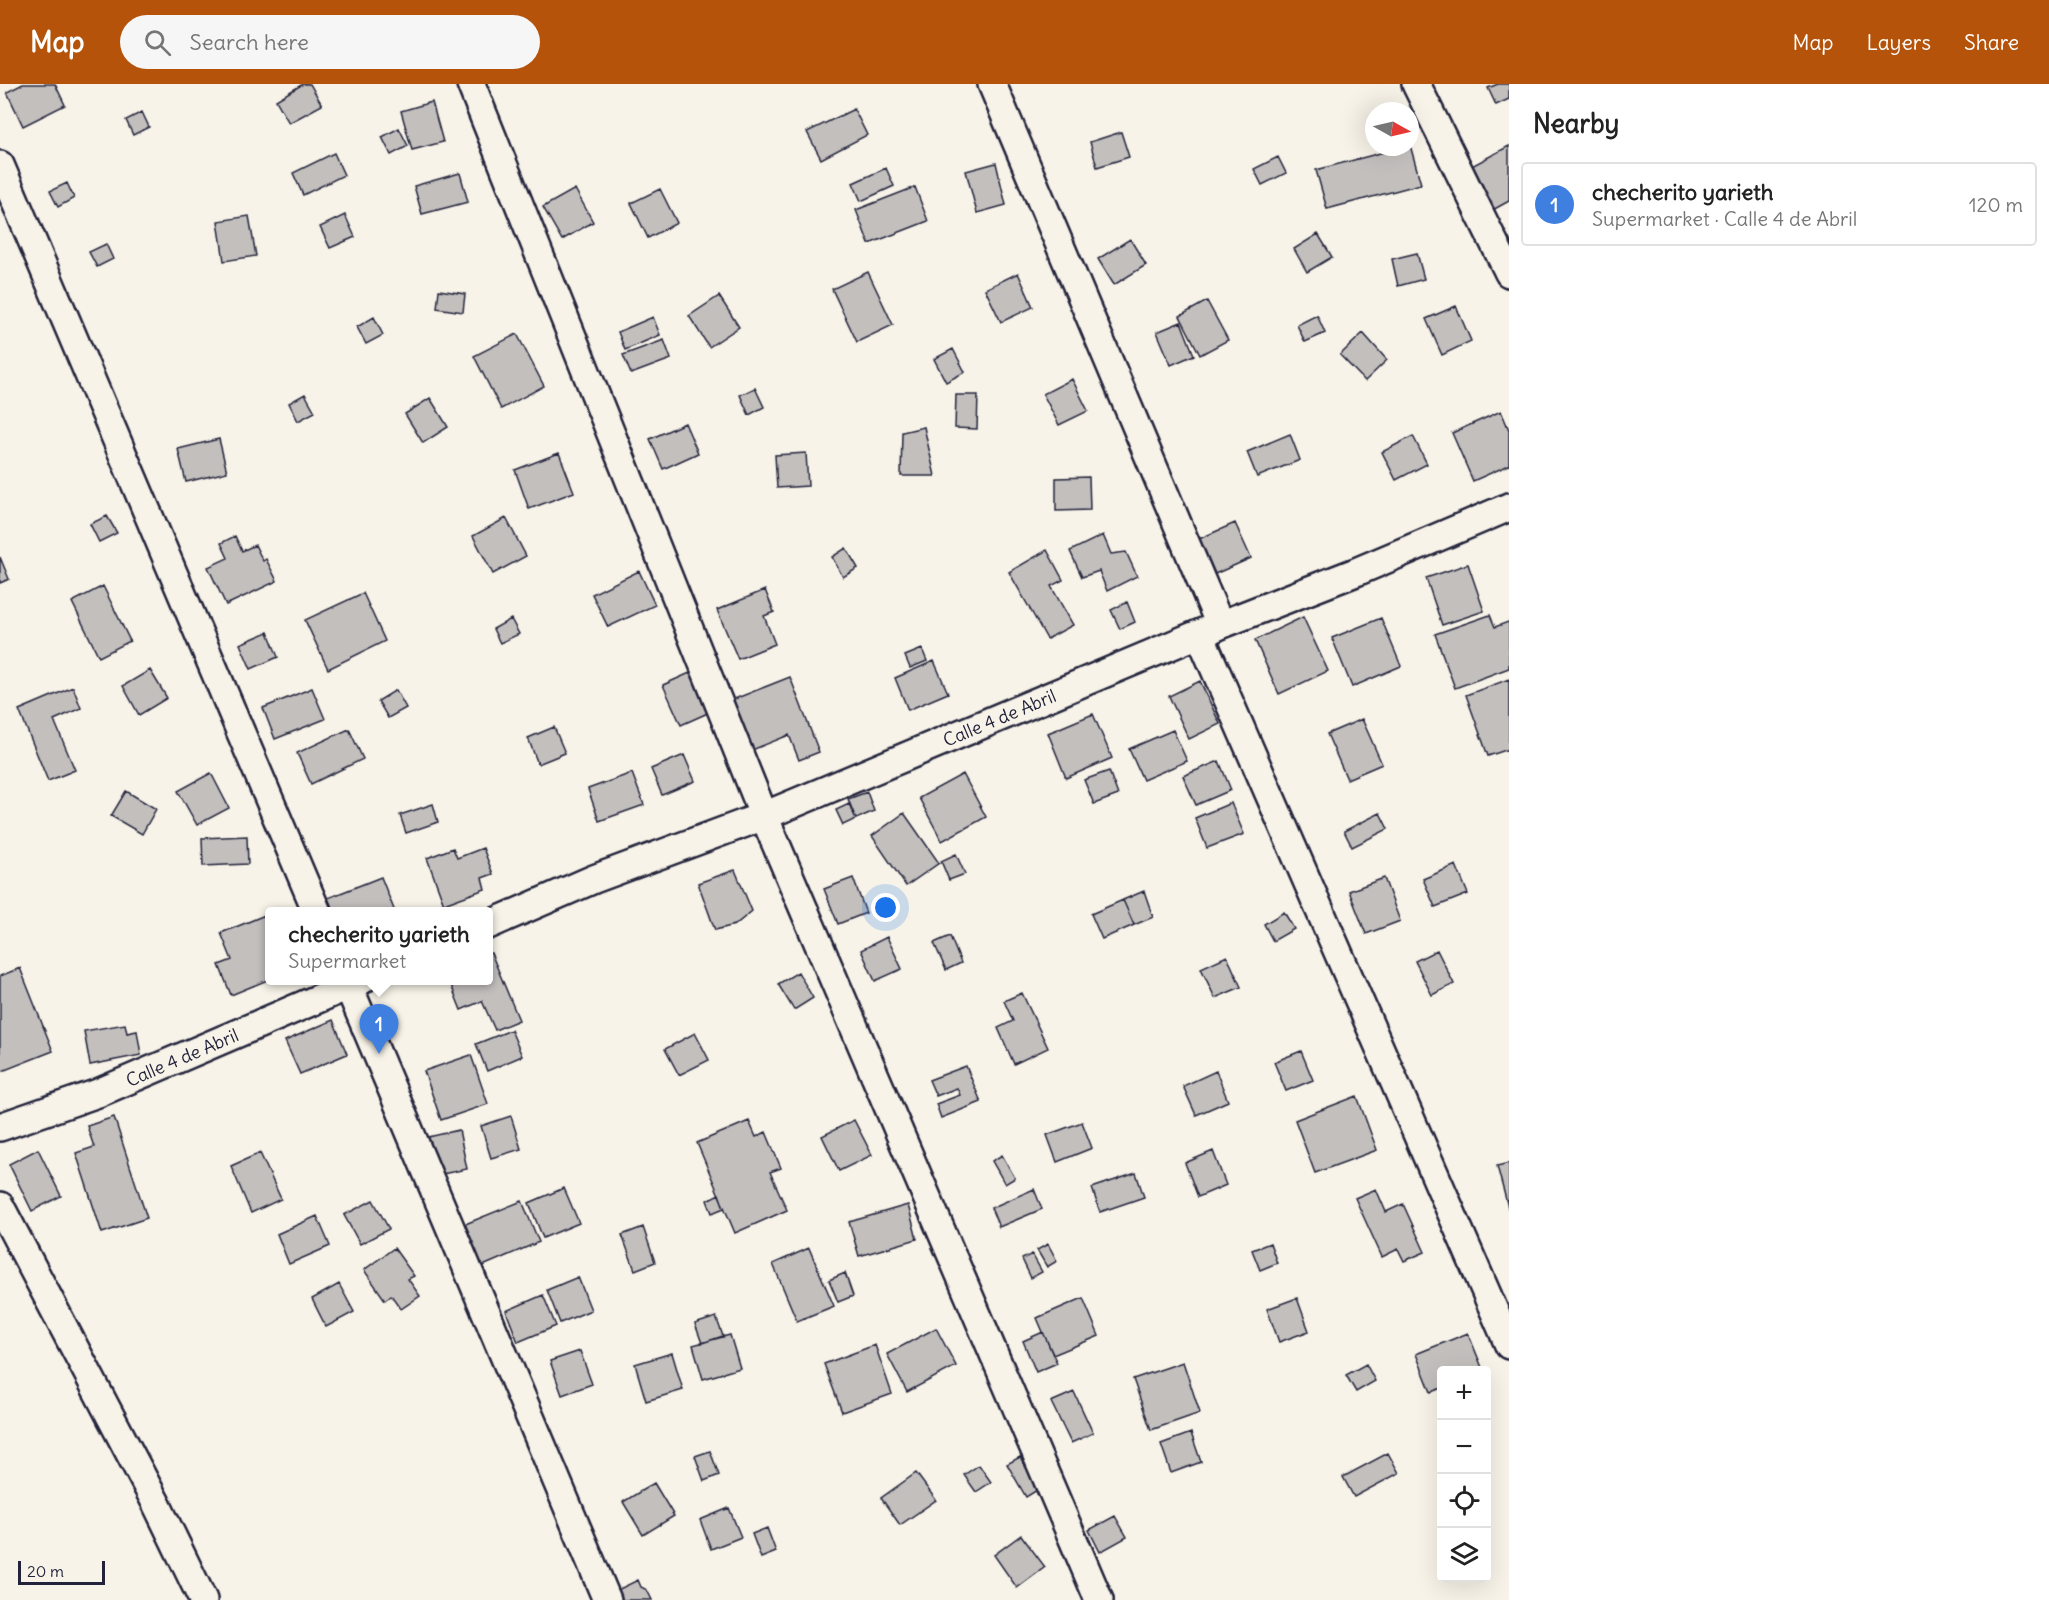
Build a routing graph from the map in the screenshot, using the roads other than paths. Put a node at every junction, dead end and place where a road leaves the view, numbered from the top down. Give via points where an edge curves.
1 (471, 84) edge
2 (992, 84) edge
3 (1416, 84) edge
4 (0, 165) edge
5 (1509, 273) edge
6 (1509, 507) edge
7 (1210, 630) junction
8 (764, 816) junction
9 (315, 907) edge
10 (493, 923) edge
11 (347, 985) edge
12 (353, 985) edge
13 (0, 1127) edge
14 (0, 1206) edge
15 (1509, 1345) edge
16 (203, 1600) edge
17 (607, 1600) edge
18 (1099, 1600) edge

1 - 8 street
2 - 7 street
3 - 5 street
4 - 9 street
6 - 7 street, Calle 4 de Abril
7 - 8 street, Calle 4 de Abril
7 - 15 street
8 - 10 street, Calle 4 de Abril via 594,879
8 - 18 street
11 - 13 street, Calle 4 de Abril via 98,1093
12 - 17 street
14 - 16 street

